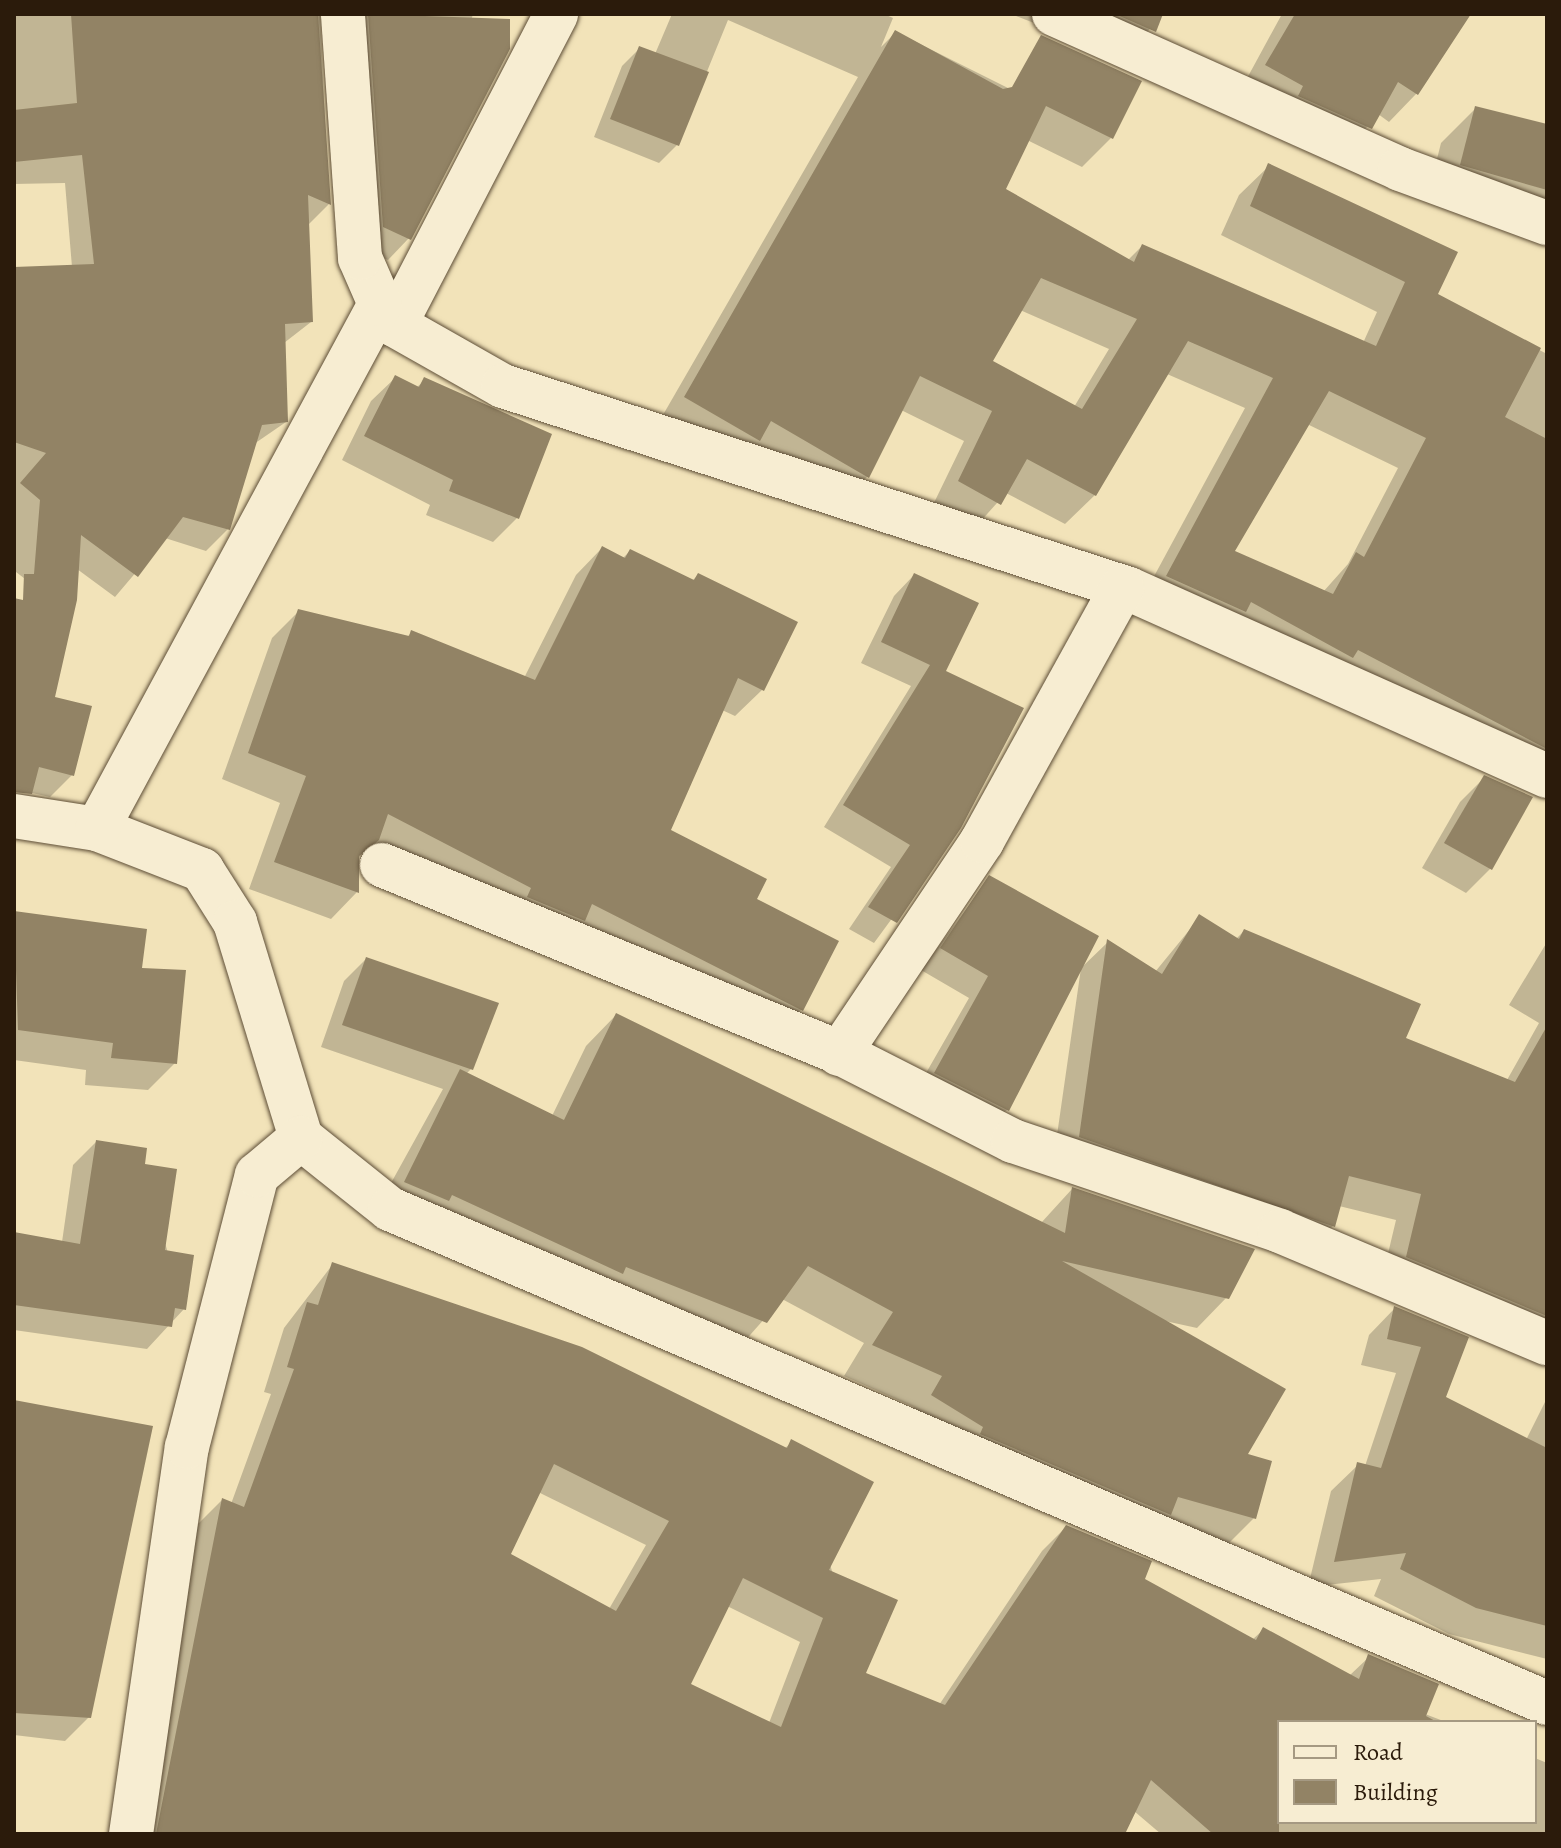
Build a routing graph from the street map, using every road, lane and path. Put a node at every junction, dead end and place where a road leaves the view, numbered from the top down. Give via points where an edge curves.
1 (343, 14) edge
2 (556, 14) edge
3 (1054, 14) edge
4 (1547, 223) edge
5 (387, 315) junction
6 (1122, 587) junction
7 (1547, 776) edge
8 (14, 816) edge
9 (97, 829) junction
10 (382, 865) dead end
11 (839, 1054) junction
12 (301, 1138) junction
13 (1547, 1343) edge
14 (1547, 1703) edge
15 (131, 1834) edge

1 - 5 street via 360,258
2 - 5 street
3 - 4 street via 1400,169
5 - 6 street via 503,386
5 - 9 street
6 - 7 street
6 - 11 street via 982,841
8 - 9 street
9 - 12 street via 202,870 235,922
10 - 11 street
11 - 13 street via 1013,1141 1280,1231
12 - 14 street via 390,1209
12 - 15 street via 257,1175 187,1447

